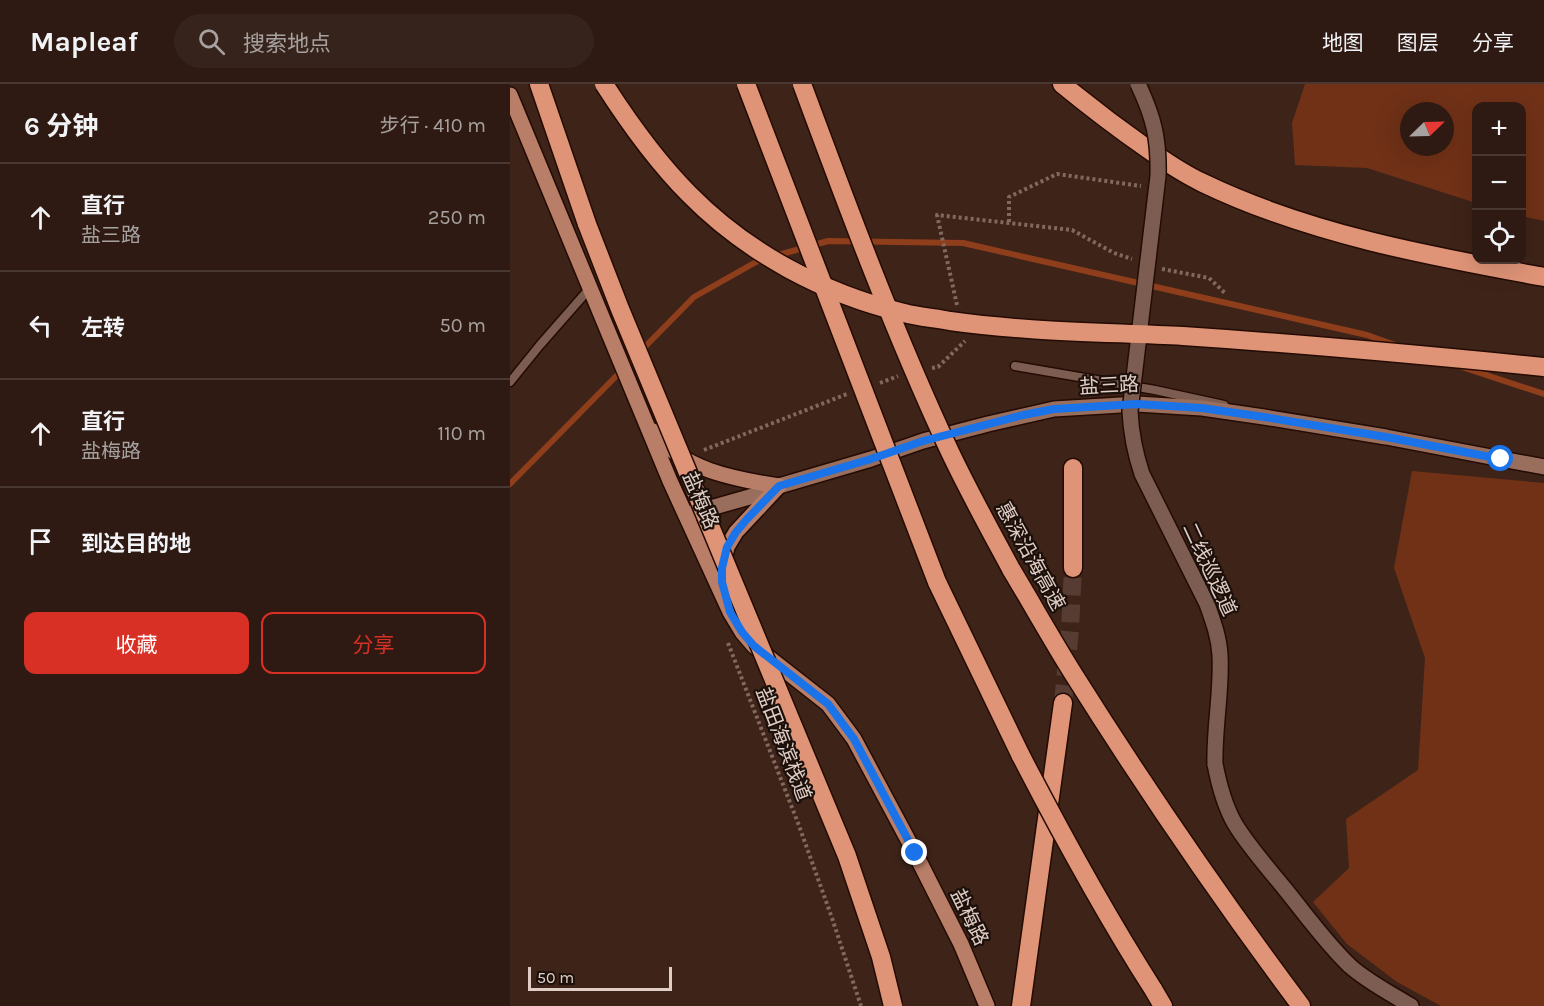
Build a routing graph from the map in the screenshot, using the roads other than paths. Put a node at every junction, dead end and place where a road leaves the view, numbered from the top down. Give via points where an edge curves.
1 (539, 84) edge
2 (603, 84) edge
3 (746, 84) edge
4 (802, 84) edge
5 (1062, 84) edge
6 (1138, 84) edge
7 (510, 95) edge
8 (1544, 277) edge
9 (590, 288) junction
10 (1015, 366) dead end
11 (1544, 367) edge
12 (510, 382) edge
13 (643, 417) junction
14 (1264, 417) junction
15 (1544, 467) edge
16 (1073, 468) dead end
17 (779, 486) junction
18 (686, 515) junction
19 (1073, 568) tunnel mouth
20 (730, 612) junction
21 (1063, 703) tunnel mouth
22 (893, 1006) edge
23 (987, 1006) edge
24 (1021, 1006) edge
25 (1163, 1006) edge
26 (1301, 1006) edge
27 (1411, 1006) edge

1 - 22 highway, bridge via 620,309 847,856
2 - 11 highway, bridge via 663,165 711,215 754,248 802,276 881,307 906,314 1021,329 1283,343
3 - 25 highway, bridge via 937,582 1051,814
4 - 26 highway, 惠深沿海高速, bridge via 861,243 921,388 1011,569 1127,757 1206,876
5 - 8 highway via 1167,163 1237,198 1421,254
6 - 27 street, 二线巡逻道, bridge via 1155,128 1158,176 1130,411 1131,432 1142,474 1215,626 1220,653 1215,764 1222,794 1235,825 1332,947 1372,983
7 - 9 main road, 盐梅路
9 - 12 lane
9 - 13 main road, 盐梅路
10 - 14 lane via 1212,402
13 - 17 main road via 670,450 702,468
13 - 18 main road, 盐梅路
14 - 15 main road, 盐三路
14 - 17 main road, 盐三路 via 1160,404 1054,409 923,441
16 - 19 highway
17 - 18 main road, 盐三路
17 - 20 main road via 727,547 722,582
18 - 20 main road, 盐梅路
20 - 23 main road, 盐梅路 via 754,646 828,704 854,739 961,944
21 - 24 highway, bridge

